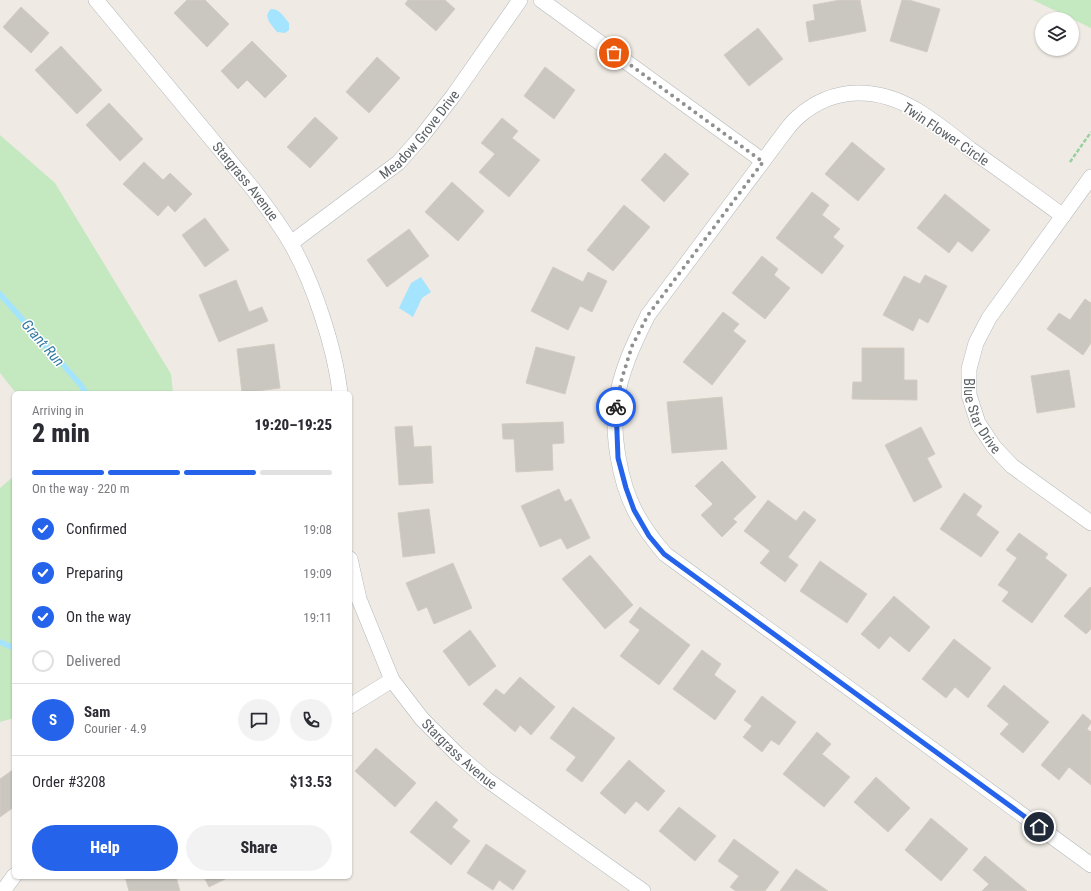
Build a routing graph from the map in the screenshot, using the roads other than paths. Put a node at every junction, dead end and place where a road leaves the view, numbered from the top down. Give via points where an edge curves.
1 (96, 0) edge
2 (520, 0) edge
3 (541, 0) edge
4 (763, 162) junction
5 (1091, 177) edge
6 (1063, 216) junction
7 (291, 243) junction
8 (340, 391) edge
9 (1091, 523) edge
10 (352, 568) edge
11 (392, 680) junction
12 (352, 705) edge
13 (1091, 865) edge
14 (12, 879) edge
15 (3, 891) edge
16 (643, 891) edge

1 - 7 street, Stargrass Avenue via 253,189
2 - 7 street, Meadow Grove Drive via 453,96 398,163
3 - 4 street
4 - 6 street, Twin Flower Circle via 797,117 813,106 830,97 850,93 871,93 890,97 918,111
4 - 13 street, Twin Flower Circle via 648,315 632,346 616,404 616,430 618,458 634,510 649,536 664,554
5 - 6 street, Blue Star Drive
6 - 9 street, Blue Star Drive via 989,318 976,343 969,369 969,395 978,423 1012,466
7 - 8 street, Stargrass Avenue via 323,320 338,374
10 - 11 street, Stargrass Avenue via 359,599
11 - 12 street
11 - 16 street, Stargrass Avenue via 422,719 480,774
14 - 15 street

